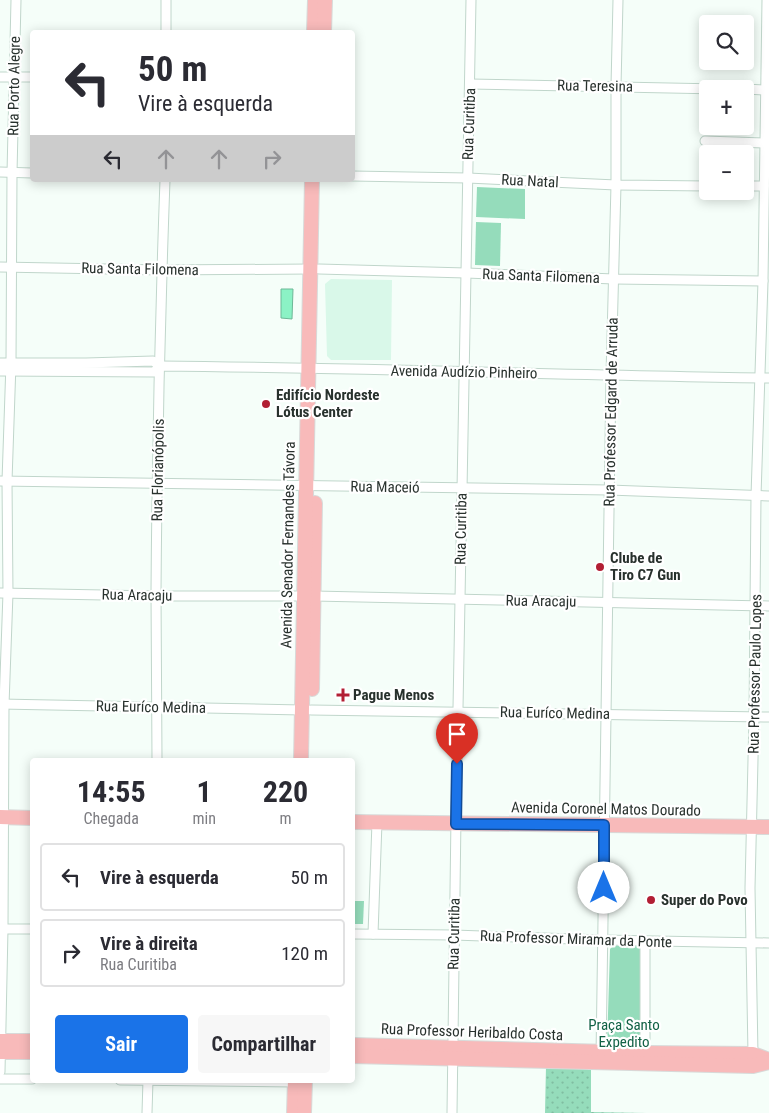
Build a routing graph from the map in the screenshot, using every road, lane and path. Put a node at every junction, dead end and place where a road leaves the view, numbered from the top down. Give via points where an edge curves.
1 (16, 0) edge
2 (166, 0) edge
3 (315, 0) edge
4 (324, 0) edge
5 (471, 0) edge
6 (618, 0) edge
7 (767, 0) edge
8 (166, 30) edge
9 (314, 30) edge
10 (324, 30) edge
11 (0, 77) edge
12 (15, 77) junction
13 (30, 77) edge
14 (470, 84) junction
15 (616, 86) junction
16 (699, 88) edge
17 (754, 89) edge
18 (766, 90) junction
19 (705, 141) dead end
20 (765, 143) junction
21 (0, 172) edge
22 (12, 173) junction
23 (30, 173) edge
24 (355, 176) edge
25 (468, 178) junction
26 (165, 182) edge
27 (312, 182) edge
28 (320, 182) edge
29 (616, 185) junction
30 (699, 186) edge
31 (754, 186) edge
32 (764, 186) junction
33 (0, 267) edge
34 (12, 267) junction
35 (315, 269) junction
36 (162, 270) junction
37 (466, 273) junction
38 (614, 279) junction
39 (763, 282) junction
40 (0, 363) edge
41 (160, 366) junction
42 (10, 367) junction
43 (312, 368) junction
44 (0, 371) edge
45 (464, 373) junction
46 (611, 375) junction
47 (764, 378) edge
48 (3, 481) edge
49 (157, 484) junction
50 (310, 485) junction
51 (462, 488) junction
52 (609, 490) junction
53 (756, 496) junction
54 (769, 496) edge
55 (4, 593) edge
56 (156, 596) junction
57 (309, 596) junction
58 (460, 600) junction
59 (608, 602) junction
60 (756, 606) junction
61 (769, 606) edge
62 (2, 704) edge
63 (157, 707) junction
64 (306, 710) junction
65 (458, 712) junction
66 (606, 714) junction
67 (754, 717) junction
68 (769, 717) edge
69 (157, 758) edge
70 (301, 758) edge
71 (310, 758) edge
72 (2, 817) edge
73 (30, 818) edge
74 (355, 822) edge
75 (377, 822) junction
76 (456, 824) junction
77 (604, 825) junction
78 (751, 827) junction
79 (769, 827) edge
80 (2, 929) edge
81 (30, 929) edge
82 (355, 934) edge
83 (373, 934) junction
84 (454, 935) junction
85 (602, 940) junction
86 (645, 941) junction
87 (769, 942) edge
88 (750, 943) junction
89 (30, 1041) edge
90 (355, 1045) edge
91 (0, 1046) edge
92 (30, 1052) edge
93 (453, 1053) junction
94 (753, 1054) junction
95 (355, 1056) edge
96 (601, 1057) junction
97 (645, 1058) junction
98 (769, 1061) edge
99 (0, 1072) edge
100 (0, 1079) edge
101 (30, 1079) edge
102 (148, 1083) edge
103 (298, 1083) edge
104 (298, 1083) edge
105 (147, 1113) edge
106 (294, 1113) edge
107 (304, 1113) edge
108 (452, 1113) edge

1 - 12 street, Rua Porto Alegre
2 - 8 street
3 - 9 main road
4 - 10 main road
5 - 14 street, Rua Curitiba
6 - 15 street, Rua Professor Edgard de Arruda
7 - 18 street, Rua Professor Paulo Lopes
11 - 12 street
12 - 13 street
12 - 22 street, Rua Porto Alegre
14 - 15 street, Rua Teresina
14 - 25 street, Rua Curitiba
15 - 16 street, Rua Teresina
15 - 29 street, Rua Professor Edgard de Arruda
17 - 18 street
18 - 20 street, Rua Professor Paulo Lopes
19 - 20 street
20 - 32 street, Rua Professor Paulo Lopes
21 - 22 street
22 - 23 street
22 - 34 street, Rua Porto Alegre
24 - 25 street, Rua Natal
25 - 29 street, Rua Natal
25 - 37 street, Rua Curitiba
26 - 36 street, Rua Florianópolis
27 - 35 main road, Avenida Senador Fernandes Távora
28 - 35 main road, Avenida Senador Fernandes Távora
29 - 30 street, Rua Natal
29 - 38 street, Rua Professor Edgard de Arruda
31 - 32 street
32 - 39 street, Rua Professor Paulo Lopes
33 - 34 street, Rua Santa Filomena
34 - 36 street, Rua Santa Filomena
34 - 42 street, Rua Porto Alegre
35 - 36 street, Rua Santa Filomena
35 - 37 street, Rua Santa Filomena
35 - 43 main road, Avenida Senador Fernandes Távora
36 - 41 street, Rua Florianópolis
37 - 38 street, Rua Santa Filomena
37 - 45 street, Rua Curitiba
38 - 39 street, Rua Santa Filomena
38 - 46 street, Rua Professor Edgard de Arruda
39 - 47 street, Rua Professor Paulo Lopes
40 - 42 street, Avenida Audízio Pinheiro
41 - 42 street, Avenida Audízio Pinheiro via 154,372 86,367
41 - 43 street, Avenida Audízio Pinheiro
41 - 49 street, Rua Florianópolis
42 - 44 street, Avenida Audízio Pinheiro
42 - 48 street, Rua Porto Alegre
43 - 45 street, Avenida Audízio Pinheiro
43 - 50 main road, Avenida Senador Fernandes Távora
45 - 46 street, Avenida Audízio Pinheiro
45 - 51 street, Rua Curitiba
46 - 47 street, Avenida Audízio Pinheiro
46 - 52 street, Rua Professor Edgard de Arruda
47 - 53 street, Rua Professor Paulo Lopes
48 - 49 street, Rua Maceió
48 - 55 street, Rua Porto Alegre
49 - 50 street, Rua Maceió
49 - 56 street, Rua Florianópolis
50 - 51 street, Rua Maceió
50 - 57 main road, Avenida Senador Fernandes Távora
51 - 52 street, Rua Maceió
51 - 58 street, Rua Curitiba
52 - 53 street, Rua Maceió
52 - 59 street, Rua Professor Edgard de Arruda
53 - 54 street, Rua Maceió
53 - 60 street, Rua Professor Paulo Lopes
55 - 56 street, Rua Aracaju
55 - 62 street, Rua Porto Alegre
56 - 57 street, Rua Aracaju
56 - 63 street, Rua Florianópolis
57 - 58 street, Rua Aracaju
57 - 64 main road, Avenida Senador Fernandes Távora
58 - 59 street, Rua Aracaju
58 - 65 street, Rua Curitiba
59 - 60 street, Rua Aracaju
59 - 66 street, Rua Professor Edgard de Arruda
60 - 61 street, Rua Aracaju
60 - 67 street, Rua Professor Paulo Lopes
62 - 63 street, Rua Euríco Medina
62 - 72 street, Rua Porto Alegre
63 - 64 street, Rua Euríco Medina
63 - 69 street, Rua Florianópolis
64 - 65 street, Rua Euríco Medina
64 - 70 main road, Avenida Senador Fernandes Távora
64 - 71 main road, Avenida Senador Fernandes Távora
65 - 66 street, Rua Euríco Medina
65 - 76 street, Rua Curitiba
66 - 67 street, Rua Euríco Medina
66 - 77 street, Rua Professor Edgard de Arruda
67 - 68 street, Rua Euríco Medina
67 - 78 street, Rua Professor Paulo Lopes
72 - 73 main road
72 - 80 street, Rua Porto Alegre
74 - 75 main road, Avenida Coronel Matos Dourado
75 - 76 main road, Avenida Coronel Matos Dourado
75 - 83 street
76 - 77 main road, Avenida Coronel Matos Dourado
76 - 84 street, Rua Curitiba
77 - 78 main road, Avenida Coronel Matos Dourado
77 - 85 street, Rua Professor Edgard de Arruda
78 - 79 main road, Avenida Coronel Matos Dourado
78 - 88 street, Rua Professor Paulo Lopes
80 - 81 street
80 - 91 street, Rua Porto Alegre
82 - 83 street, Rua Professor Miramar da Ponte
83 - 84 street, Rua Professor Miramar da Ponte
84 - 85 street, Rua Professor Miramar da Ponte
84 - 93 street, Rua Curitiba
85 - 86 street, Rua Professor Miramar da Ponte
85 - 96 street, Rua Professor Edgard de Arruda
86 - 88 street, Rua Professor Miramar da Ponte
86 - 97 street
87 - 88 street, Rua Professor Miramar da Ponte
88 - 94 street, Rua Professor Paulo Lopes
89 - 91 main road
90 - 93 main road, Rua Professor Heribaldo Costa
91 - 92 main road
91 - 99 street, Rua Porto Alegre
93 - 95 main road, Rua Professor Heribaldo Costa
93 - 96 main road, Rua Professor Heribaldo Costa
93 - 108 street, Rua Curitiba
94 - 97 main road, Rua Professor Heribaldo Costa
94 - 98 main road, Rua Professor Heribaldo Costa
96 - 97 main road, Rua Professor Heribaldo Costa
97 - 98 main road, Rua Professor Heribaldo Costa via 753,1066
100 - 101 street
102 - 105 street
103 - 106 main road
104 - 107 main road

